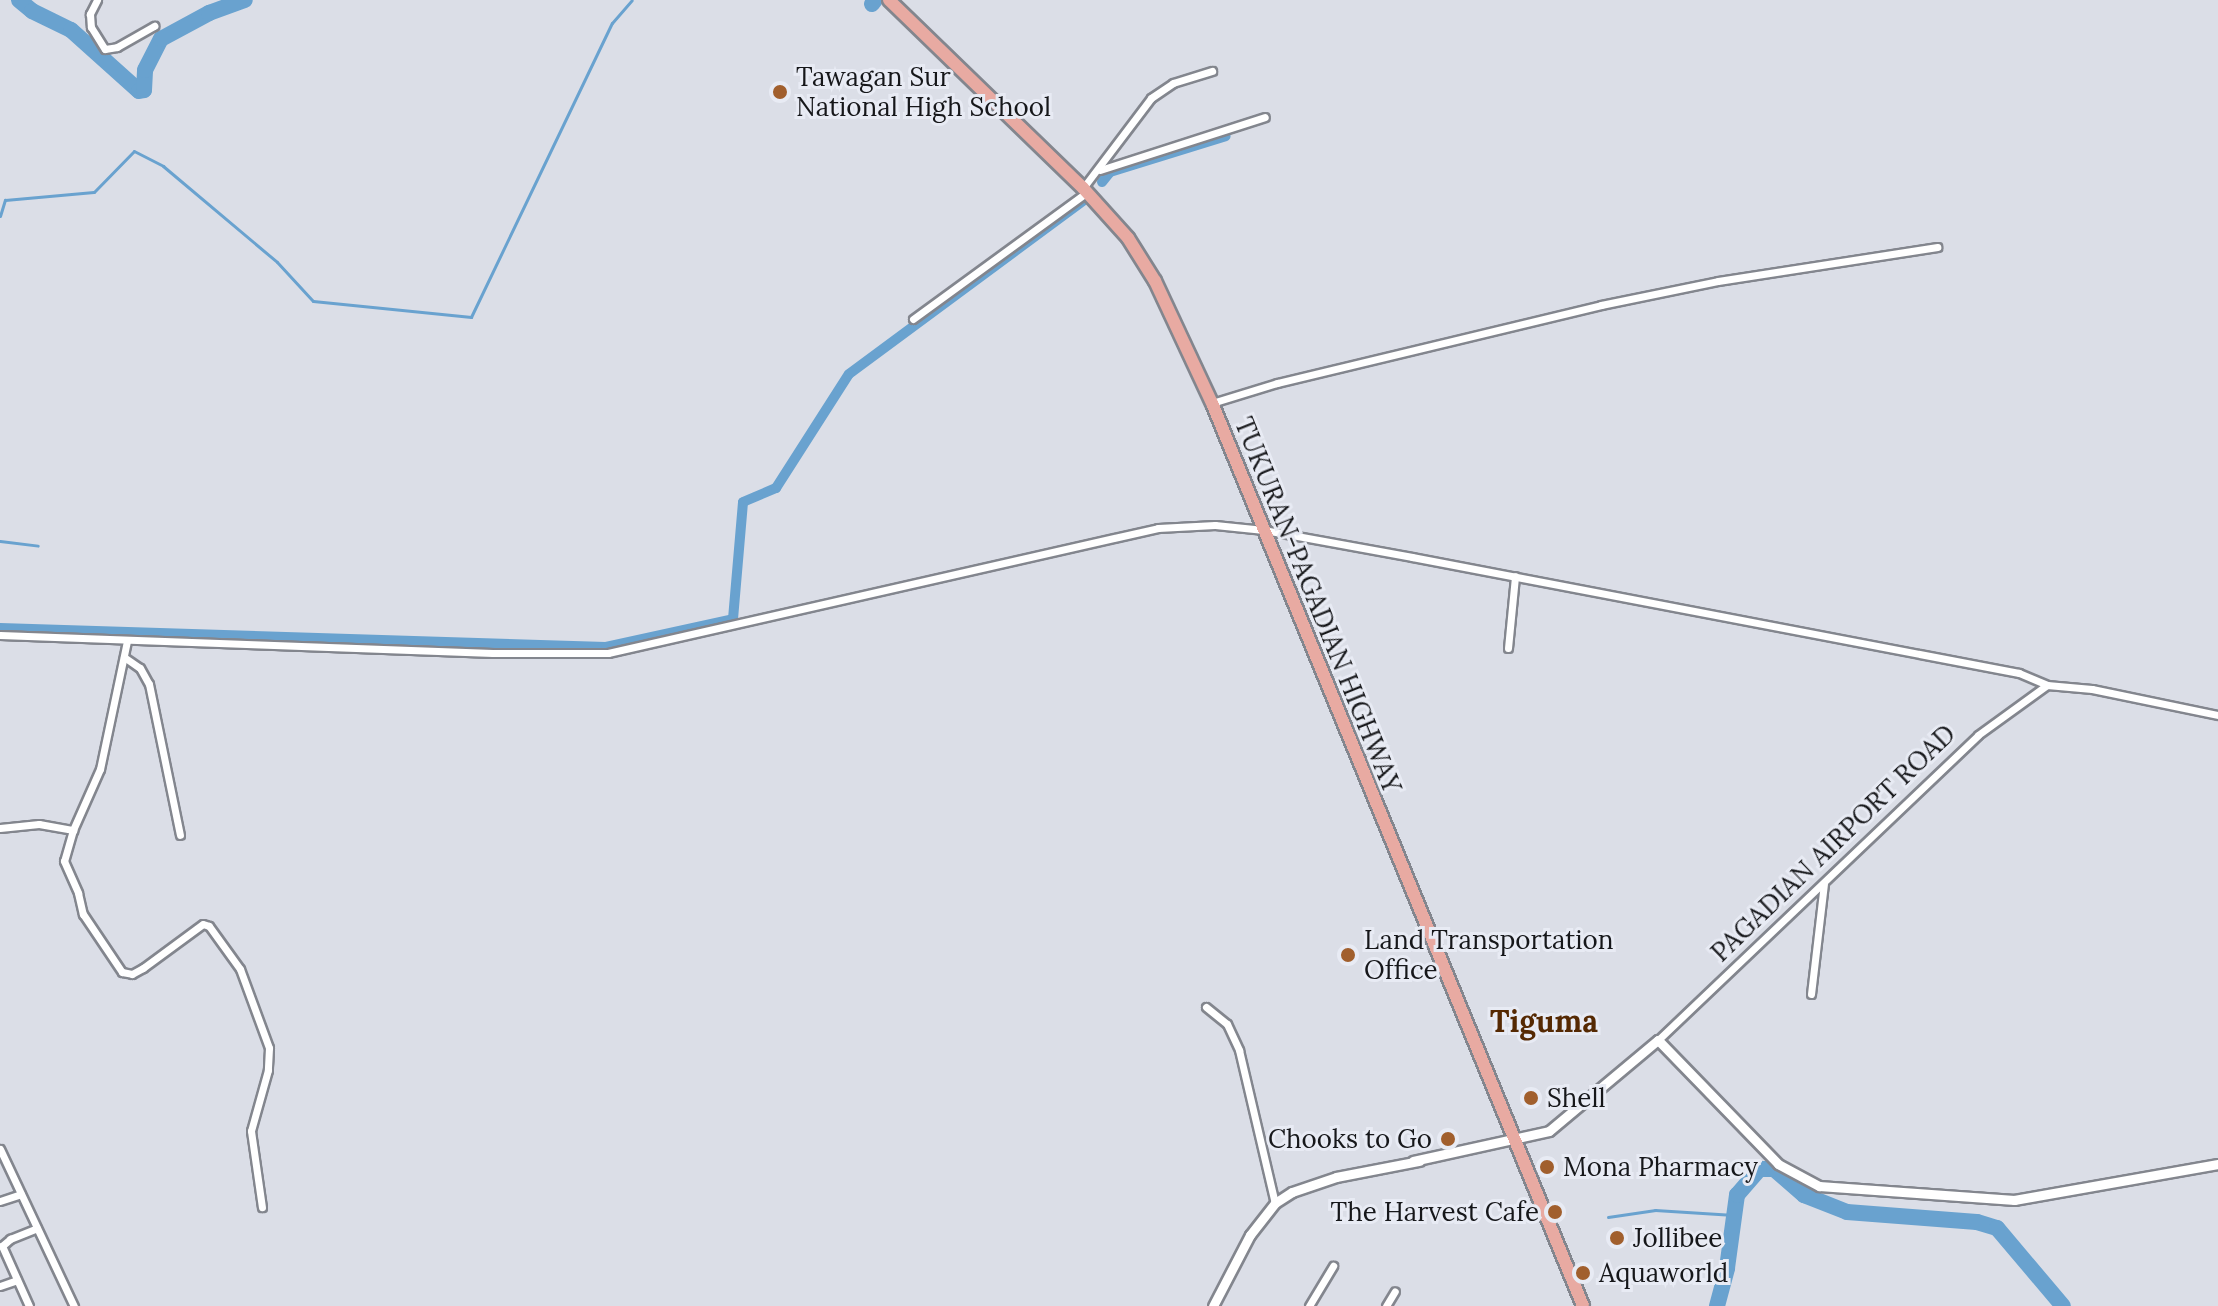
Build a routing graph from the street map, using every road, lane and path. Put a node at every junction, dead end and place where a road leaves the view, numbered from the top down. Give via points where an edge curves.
1 (97, 0) edge
2 (889, 0) edge
3 (154, 26) dead end
4 (1212, 71) dead end
5 (1265, 117) dead end
6 (1098, 171) junction
7 (1085, 190) junction
8 (1937, 247) dead end
9 (913, 319) dead end
10 (1212, 403) junction
11 (1264, 530) junction
12 (1515, 576) junction
13 (0, 635) edge
14 (127, 641) junction
15 (1508, 648) dead end
16 (124, 657) junction
17 (2047, 685) junction
18 (2218, 715) edge
19 (0, 828) edge
20 (73, 830) junction
21 (180, 835) dead end
22 (1824, 884) junction
23 (1811, 994) dead end
24 (1206, 1007) dead end
25 (1658, 1040) junction
26 (1516, 1141) junction
27 (0, 1149) edge
28 (2, 1160) edge
29 (2218, 1164) edge
30 (21, 1194) junction
31 (0, 1201) edge
32 (1275, 1203) junction
33 (262, 1207) dead end
34 (37, 1228) junction
35 (1333, 1266) dead end
36 (17, 1280) junction
37 (0, 1286) edge
38 (1395, 1291) dead end
39 (29, 1306) edge
40 (74, 1306) edge
41 (1213, 1306) edge
42 (1309, 1306) edge
43 (1386, 1306) edge
44 (1583, 1306) edge

1 - 3 street via 91,27 105,49
2 - 7 highway, TUKURAN-PAGADIAN HIGHWAY
4 - 6 street via 1160,90
5 - 6 street
6 - 7 street
7 - 9 street
7 - 10 highway, TUKURAN-PAGADIAN HIGHWAY via 1128,238 1155,281
8 - 10 street via 1601,305
10 - 11 highway, TUKURAN-PAGADIAN HIGHWAY
11 - 12 street
11 - 14 street via 1215,525 1158,528 608,653
11 - 26 highway, TUKURAN-PAGADIAN HIGHWAY
12 - 15 street
12 - 17 street via 2019,673
13 - 14 street
14 - 16 street
16 - 20 street via 100,769
16 - 21 street via 140,668 149,684
17 - 18 street
17 - 22 street, PAGADIAN AIRPORT ROAD via 1978,735
19 - 20 street via 39,824
20 - 33 street via 64,861 83,914 122,972 143,968 203,924 248,983 270,1056 251,1131
22 - 23 street
22 - 25 street, PAGADIAN AIRPORT ROAD
24 - 32 street via 1227,1024 1239,1050
25 - 26 street, PAGADIAN AIRPORT ROAD via 1556,1127
25 - 29 street via 1778,1164 1819,1186 2014,1200
26 - 32 street, PAGADIAN AIRPORT ROAD via 1336,1177
26 - 44 highway, TUKURAN-PAGADIAN HIGHWAY
27 - 28 street
28 - 30 street
30 - 31 street
30 - 34 street
32 - 41 street via 1250,1235
34 - 36 street via 2,1246
34 - 40 street
35 - 42 street
36 - 37 street
36 - 39 street
38 - 43 street

